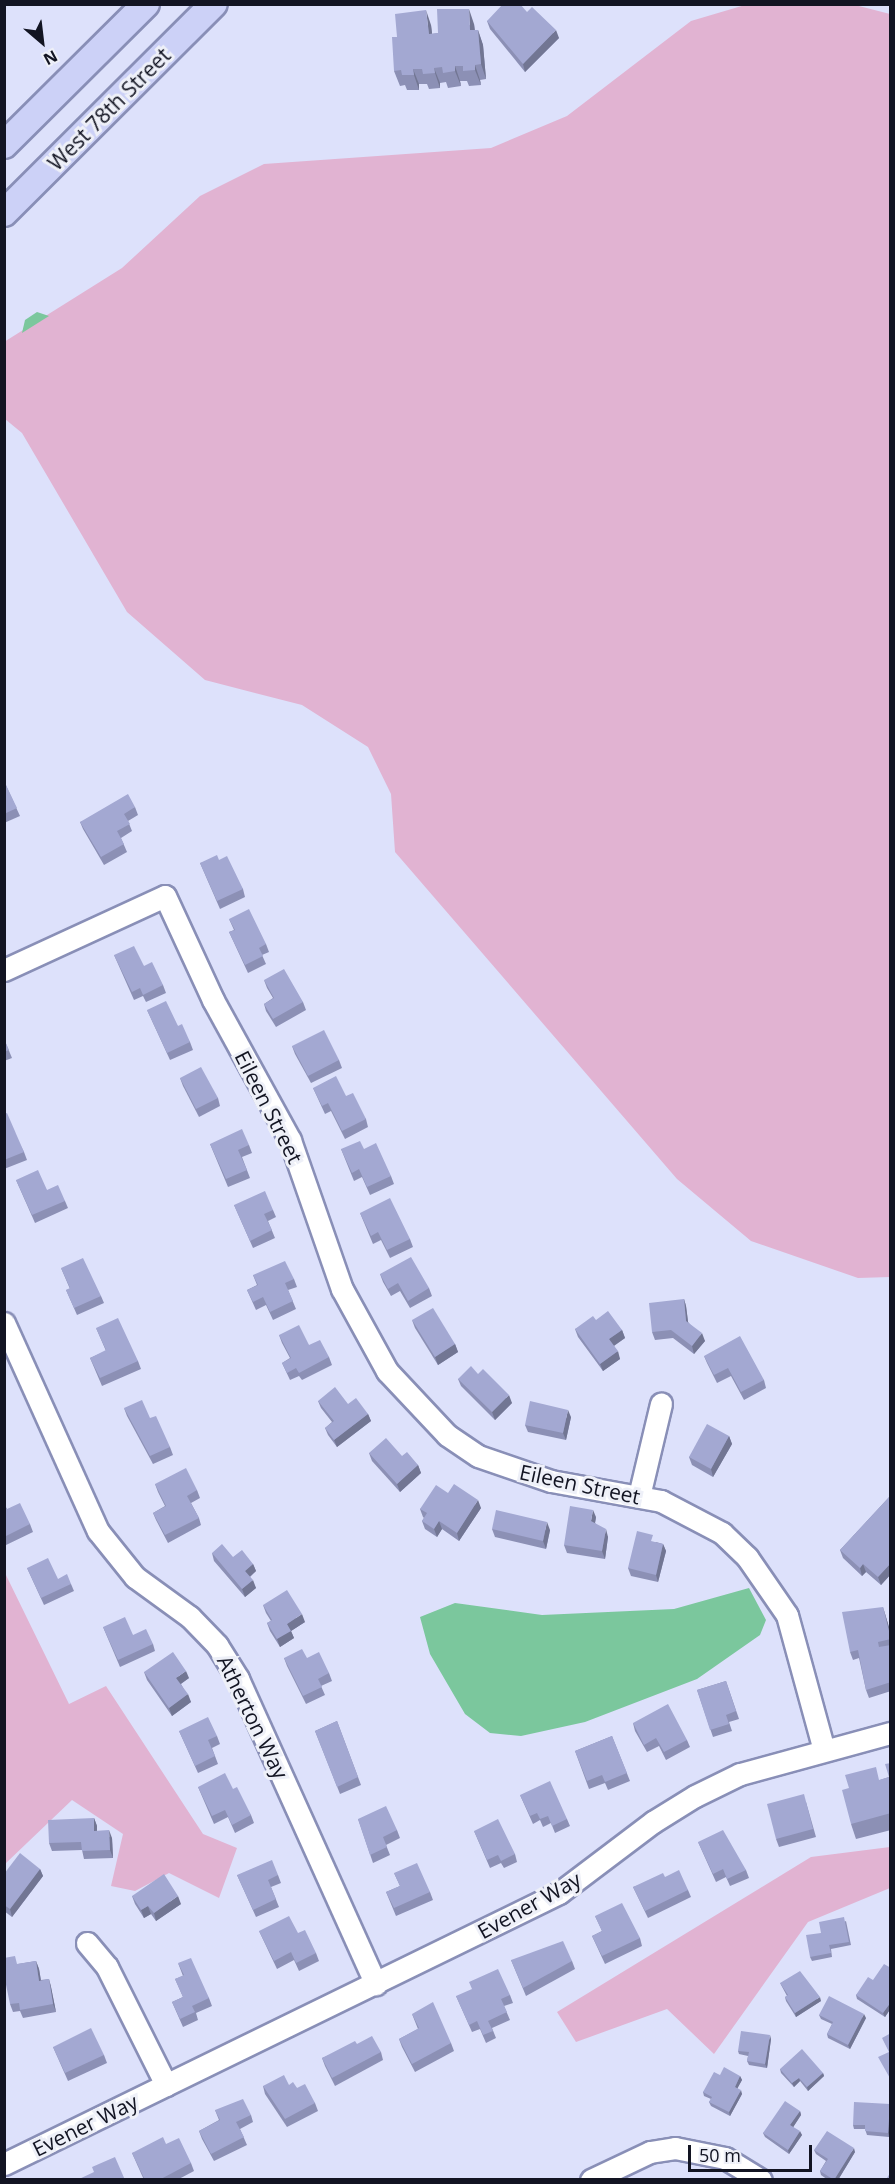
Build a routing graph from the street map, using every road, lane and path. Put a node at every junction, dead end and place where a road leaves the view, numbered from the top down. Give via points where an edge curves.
1 (146, 4) edge
2 (214, 4) edge
3 (4, 145) edge
4 (4, 213) edge
5 (4, 970) edge
6 (4, 1323) edge
7 (661, 1404) dead end
8 (639, 1496) junction
9 (891, 1733) edge
10 (824, 1750) junction
11 (87, 1943) dead end
12 (376, 1984) junction
13 (166, 2085) junction
14 (4, 2164) edge
15 (591, 2180) edge
16 (761, 2180) edge

1 - 3 main road
2 - 4 main road, West 78th Street
5 - 8 street, Eileen Street via 165,896 213,1000 290,1140 342,1289 387,1371 447,1435 478,1456 551,1481
6 - 12 street, Atherton Way via 98,1531 135,1577 190,1617 217,1645 238,1679
7 - 8 street
8 - 10 street, Eileen Street via 661,1501 722,1533 769,1585 787,1615
9 - 10 street, Evener Way
10 - 12 street, Evener Way via 740,1774 695,1796 652,1822 559,1893
11 - 13 street via 108,1968
12 - 13 street, Evener Way
13 - 14 street, Evener Way
15 - 16 street via 650,2152 675,2148 725,2158

